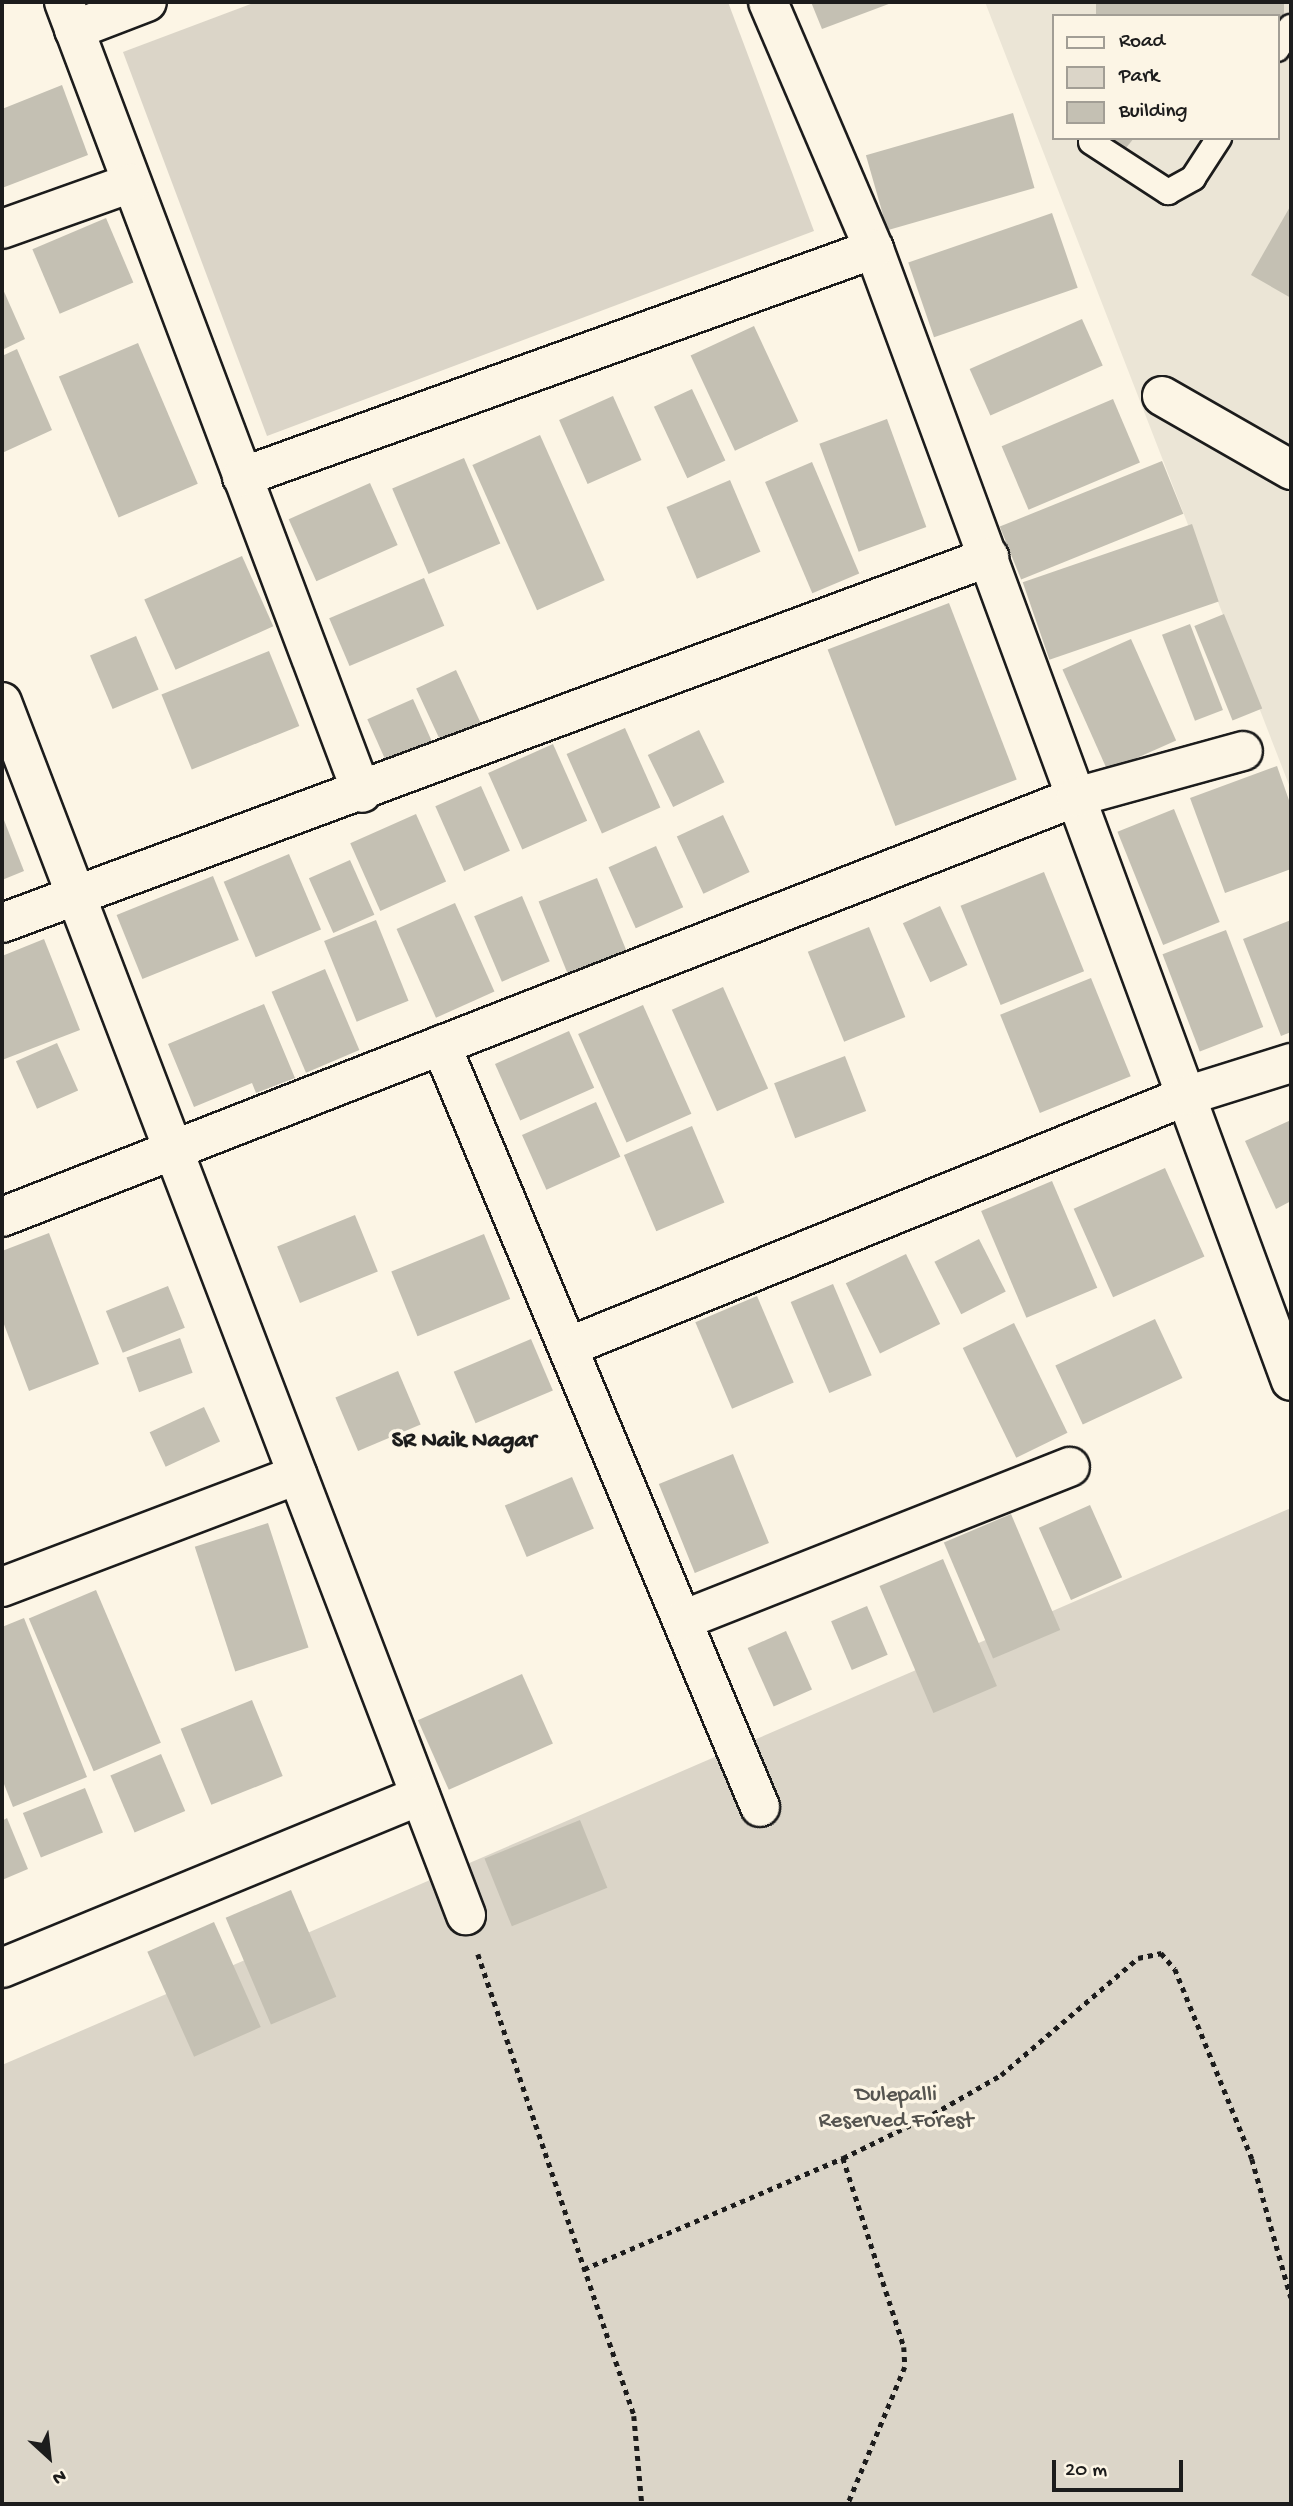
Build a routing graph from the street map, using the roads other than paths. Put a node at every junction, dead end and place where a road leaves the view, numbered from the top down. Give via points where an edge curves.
1 (147, 2) edge
2 (768, 2) edge
3 (69, 16) edge
4 (1291, 27) edge
5 (1279, 46) edge
6 (1218, 140) edge
7 (1091, 142) dead end
8 (131, 183) junction
9 (2, 229) edge
10 (874, 249) junction
11 (1162, 396) dead end
12 (1291, 470) edge
13 (242, 477) junction
14 (989, 557) junction
15 (2, 702) edge
16 (1242, 751) dead end
17 (362, 793) junction
18 (1076, 797) junction
19 (75, 894) junction
20 (2, 923) edge
21 (442, 1045) junction
22 (1291, 1063) edge
23 (1186, 1096) junction
24 (173, 1150) junction
25 (2, 1217) edge
26 (568, 1347) junction
27 (1291, 1381) edge
28 (1070, 1467) dead end
29 (297, 1475) junction
30 (2, 1587) edge
31 (683, 1620) junction
32 (420, 1796) junction
33 (760, 1807) dead end
34 (466, 1915) road end
35 (2, 1968) edge

1 - 3 street
2 - 10 street
3 - 8 street
4 - 5 lane
6 - 7 lane via 1193,178 1168,192
8 - 9 street
8 - 13 street
10 - 13 street
10 - 14 street
11 - 12 street
13 - 17 street
14 - 17 street
14 - 18 street
15 - 19 street
16 - 18 street
17 - 19 street
18 - 21 street
18 - 23 street
19 - 20 street
19 - 24 street
21 - 24 street
21 - 26 street
22 - 23 street
23 - 26 street
23 - 27 street
24 - 25 street
24 - 29 street
26 - 31 street
28 - 31 street
29 - 30 street
29 - 32 street
31 - 33 street
32 - 34 street
32 - 35 street

